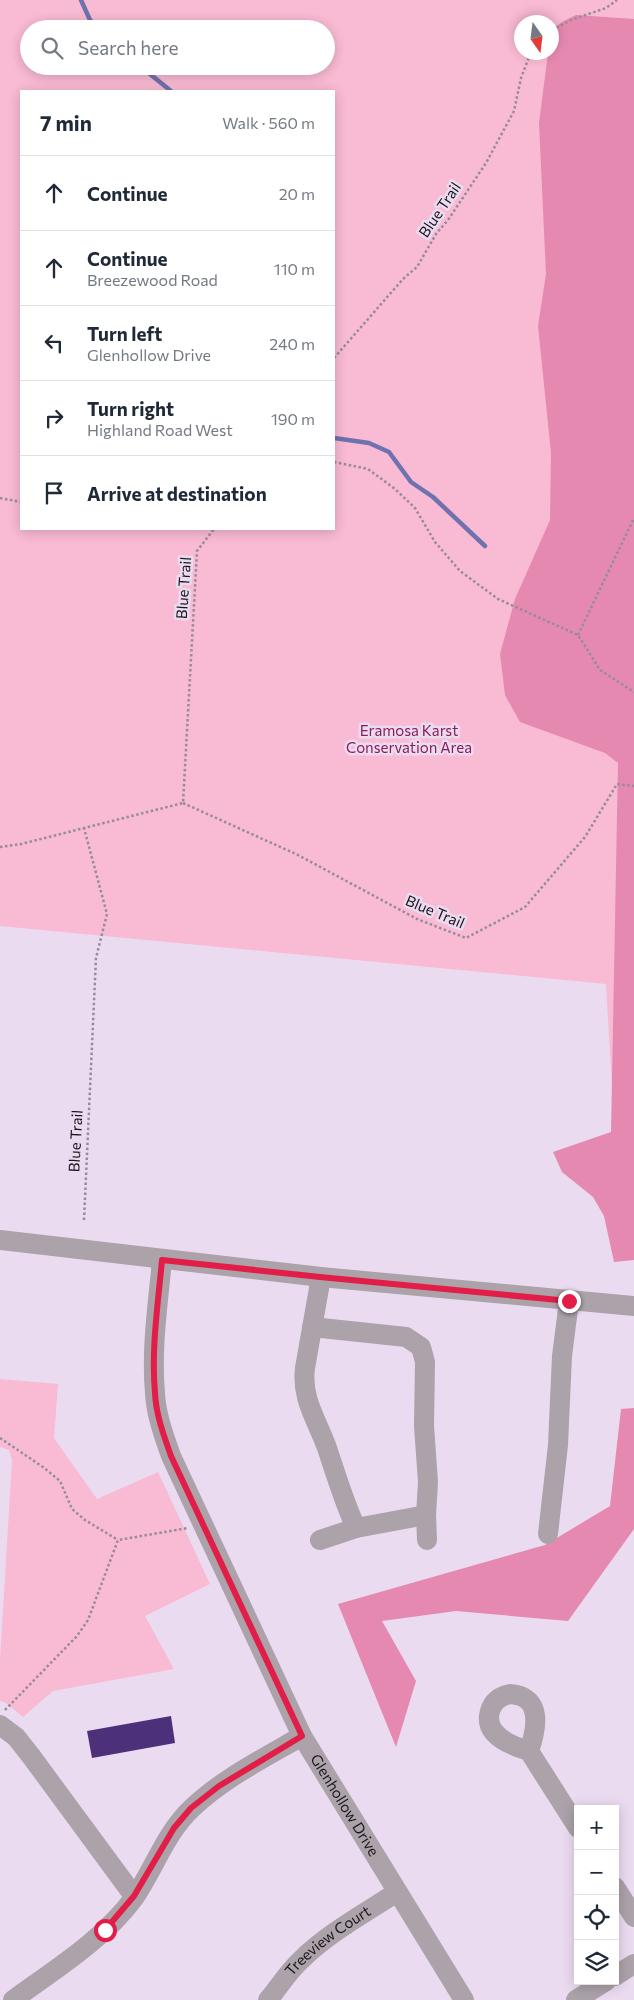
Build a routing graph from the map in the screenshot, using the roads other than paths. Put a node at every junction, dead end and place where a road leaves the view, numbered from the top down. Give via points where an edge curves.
1 (0, 1240) edge
2 (162, 1260) junction
3 (320, 1277) junction
4 (569, 1301) junction
5 (634, 1306) edge
6 (312, 1327) junction
7 (426, 1515) junction
8 (356, 1528) junction
9 (548, 1534) dead end
10 (320, 1540) dead end
11 (427, 1540) dead end
12 (0, 1725) edge
13 (302, 1736) junction
14 (530, 1751) dead end
15 (574, 1822) edge
16 (398, 1892) junction
17 (619, 1893) edge
18 (134, 1896) junction
19 (634, 1916) edge
20 (634, 1964) edge
21 (619, 1973) edge
22 (600, 1985) edge
23 (13, 2000) edge
24 (268, 2000) edge
25 (464, 2000) edge
26 (576, 2000) edge

1 - 2 street
2 - 3 street
2 - 13 street, Glenhollow Drive via 155,1339 155,1394 159,1418 171,1456
3 - 4 street
3 - 6 street
4 - 5 street
4 - 9 street
6 - 7 street via 406,1337 421,1347 425,1362
6 - 8 street via 304,1380 306,1397
7 - 8 street
7 - 11 street
8 - 10 street
12 - 18 street via 16,1737 31,1756
13 - 16 street, Glenhollow Drive
13 - 18 street via 219,1786 191,1808 174,1828
14 - 15 street
16 - 24 street, Treeview Court via 325,1939 299,1961
16 - 25 street, Glenhollow Drive
17 - 19 street
18 - 23 street via 105,1930
20 - 21 street
22 - 26 street

